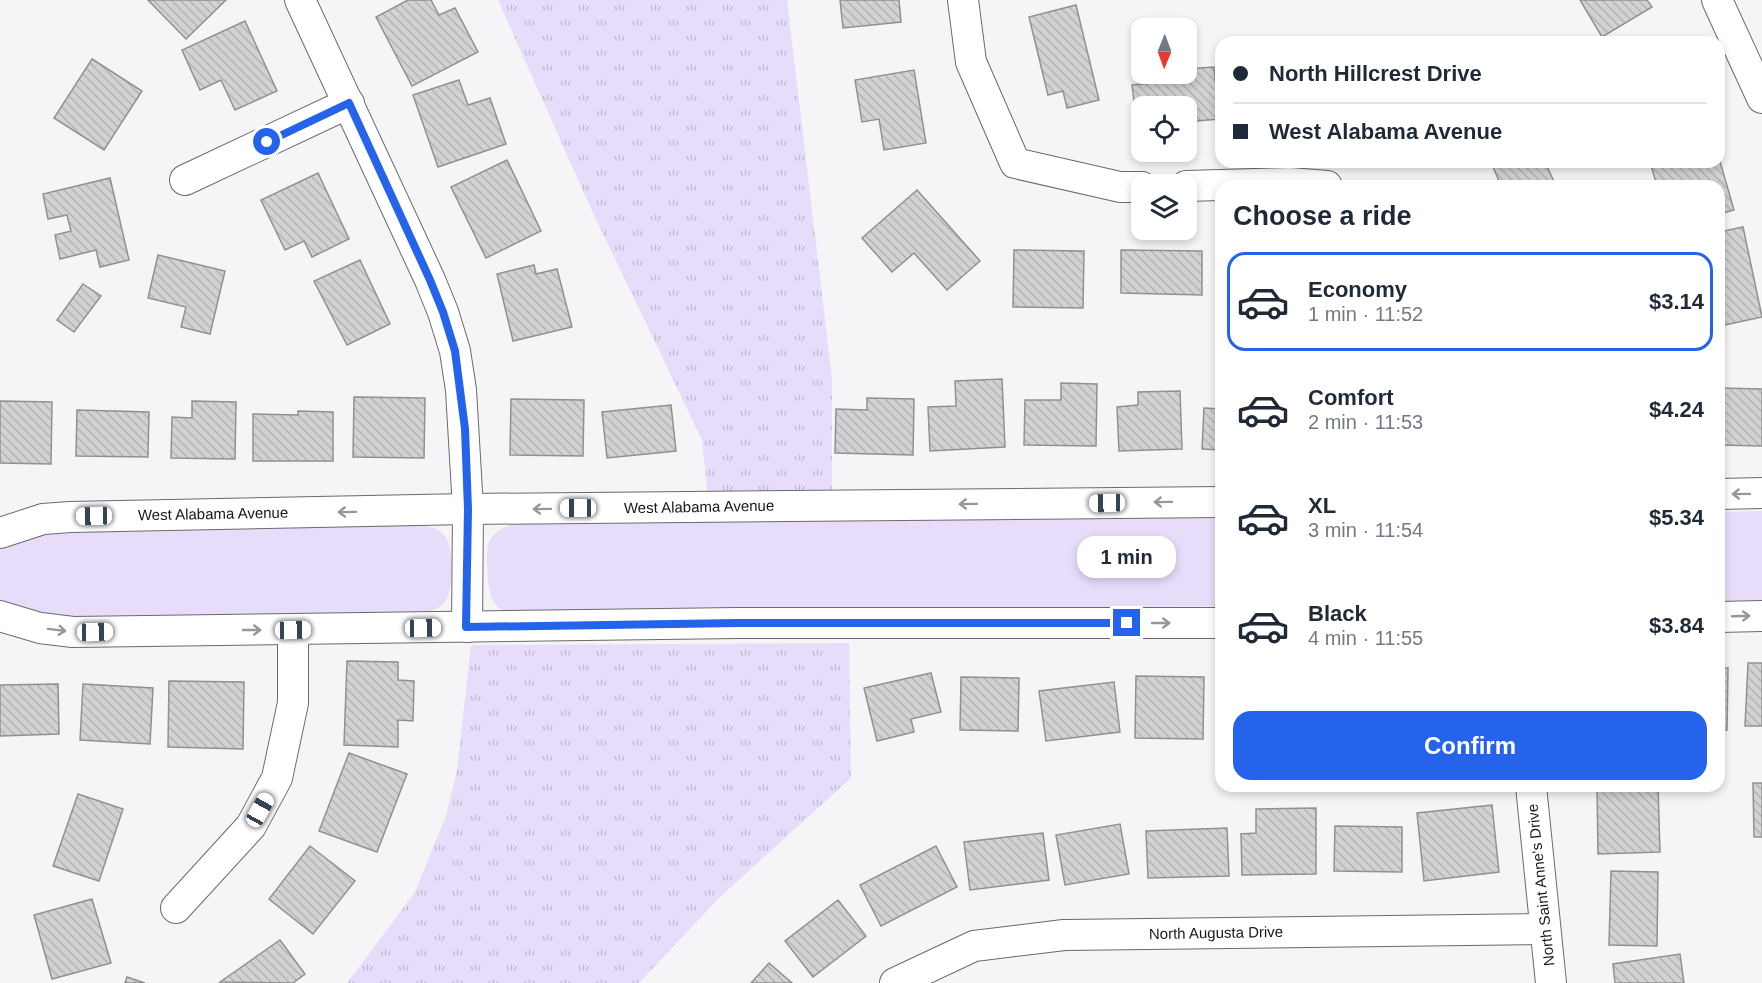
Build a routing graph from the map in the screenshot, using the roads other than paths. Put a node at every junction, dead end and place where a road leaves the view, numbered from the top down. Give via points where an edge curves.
1 (300, 0) edge
2 (963, 0) edge
3 (1717, 0) edge
4 (1762, 98) edge
5 (349, 103) junction
6 (185, 180) dead end
7 (1215, 185) edge
8 (1197, 186) edge
9 (1131, 187) edge
10 (1762, 493) edge
11 (1725, 494) edge
12 (1215, 502) edge
13 (468, 509) junction
14 (0, 533) edge
15 (0, 616) edge
16 (1762, 616) edge
17 (1725, 617) edge
18 (1215, 623) edge
19 (466, 627) junction
20 (293, 630) junction
21 (1532, 792) edge
22 (176, 908) dead end
23 (1545, 929) junction
24 (895, 983) edge
25 (1551, 983) edge

1 - 5 street
2 - 9 street via 970,62 1015,163
3 - 4 street
5 - 6 street
5 - 13 street via 435,291 455,351 465,429
7 - 8 street
10 -> 11 street
12 -> 13 street, West Alabama Avenue
13 -> 14 street, West Alabama Avenue via 70,517 43,519
13 - 19 street
15 -> 20 street via 40,628 73,632
17 -> 16 street
19 -> 18 street
19 - 20 street
20 - 22 street via 293,703 277,778 251,826
21 - 23 street, North Saint Anne's Drive
23 - 24 street, North Augusta Drive via 1064,935 974,946
23 - 25 street, North Saint Anne's Drive

